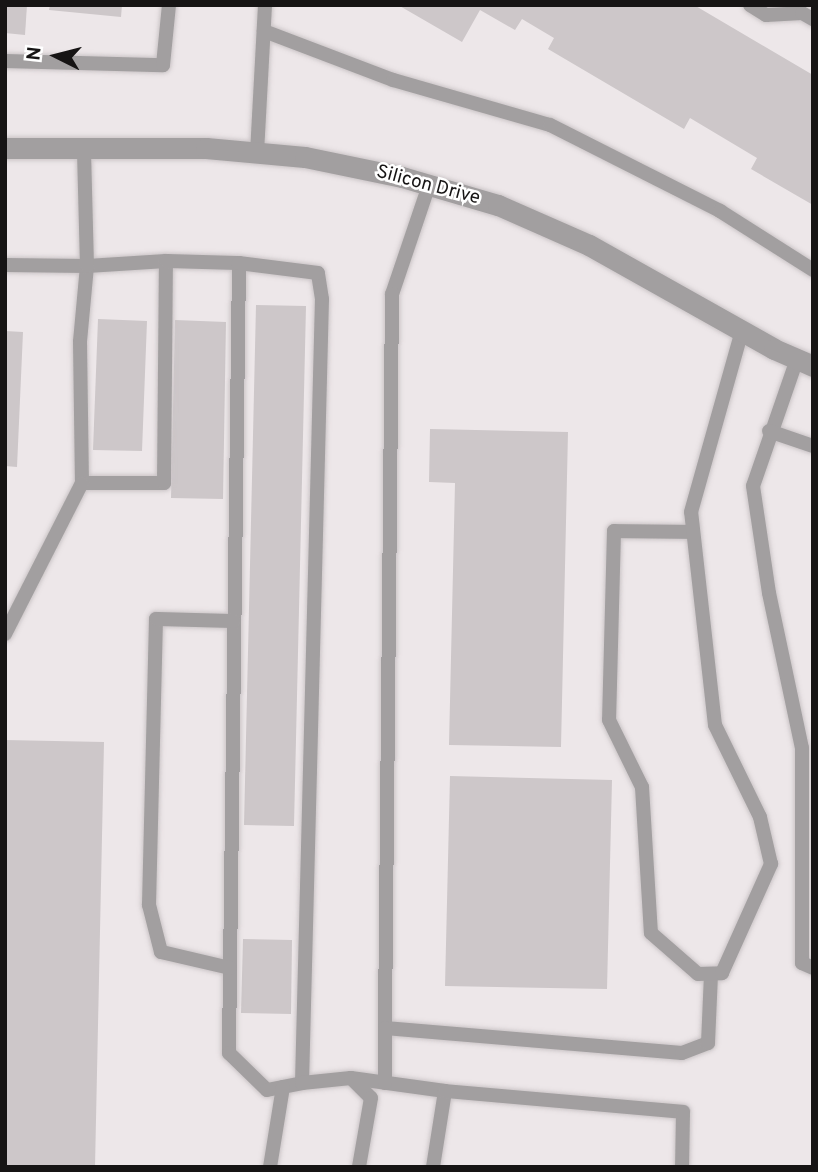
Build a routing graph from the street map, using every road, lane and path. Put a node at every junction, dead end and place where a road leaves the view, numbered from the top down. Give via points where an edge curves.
1 (169, 5) edge
2 (265, 5) edge
3 (750, 5) edge
4 (813, 19) edge
5 (264, 31) junction
6 (5, 61) edge
7 (5, 148) edge
8 (84, 148) junction
9 (257, 153) junction
10 (429, 185) junction
11 (166, 261) junction
12 (239, 263) junction
13 (5, 265) edge
14 (88, 266) junction
15 (813, 270) edge
16 (742, 331) junction
17 (805, 363) edge
18 (769, 431) junction
19 (813, 446) edge
20 (82, 483) junction
21 (693, 531) junction
22 (234, 621) junction
23 (5, 634) edge
24 (230, 968) junction
25 (813, 968) edge
26 (711, 974) junction
27 (385, 1028) junction
28 (351, 1078) junction
29 (302, 1083) junction
30 (385, 1083) junction
31 (283, 1087) junction
32 (445, 1091) junction
33 (270, 1167) edge
34 (359, 1167) edge
35 (433, 1167) edge
36 (682, 1167) edge

1 - 6 lane via 163,65
2 - 5 lane
3 - 4 lane via 766,15 802,13
5 - 9 lane
5 - 15 lane via 393,80 550,125 720,211
7 - 8 street, Silicon Drive
8 - 9 street, Silicon Drive
8 - 14 lane
9 - 10 street, Silicon Drive via 305,157
10 - 16 street, Silicon Drive via 498,205 589,245
10 - 27 lane via 391,294
11 - 12 lane
11 - 14 lane
11 - 20 lane via 164,483
12 - 22 lane
12 - 29 lane via 318,273 323,299
13 - 14 lane
14 - 20 lane via 80,342
16 - 17 street, Silicon Drive
16 - 21 lane via 691,512
17 - 18 lane
18 - 19 lane
18 - 25 lane via 753,486 769,593 802,748 802,963
20 - 23 lane
21 - 26 lane via 715,725 760,817 771,864 722,973
21 - 26 lane via 614,531 609,720 642,787 651,933 698,974
22 - 24 lane
22 - 24 lane via 156,619 149,905 161,952
24 - 31 lane via 229,1053 267,1090
26 - 27 lane via 708,1043 682,1054
27 - 30 lane
28 - 29 lane
28 - 30 lane
28 - 34 lane via 371,1098
29 - 31 lane
30 - 32 lane
31 - 33 lane
32 - 35 lane
32 - 36 lane via 683,1112

